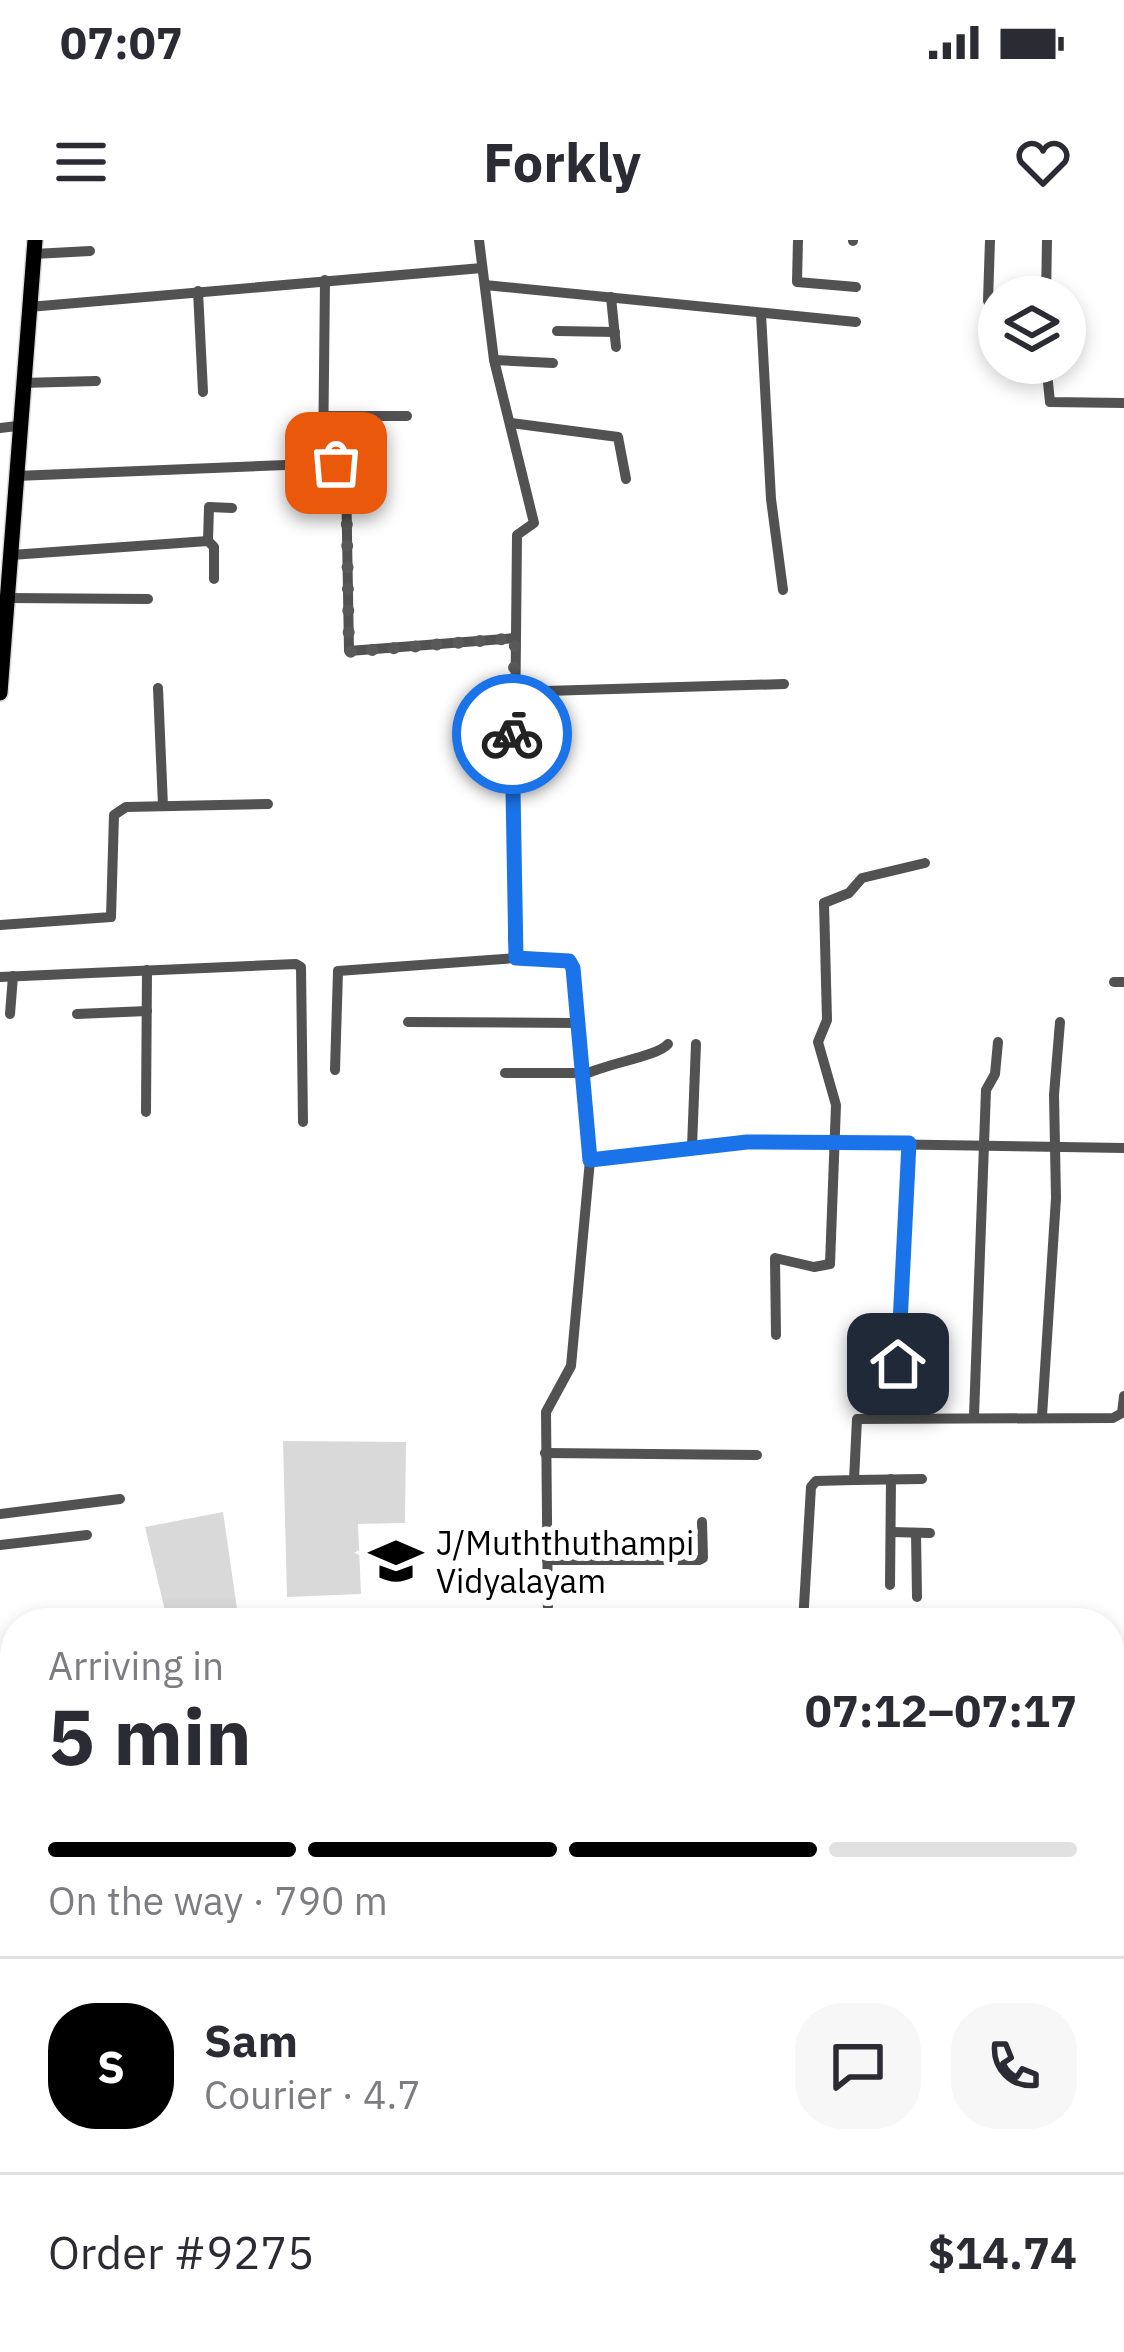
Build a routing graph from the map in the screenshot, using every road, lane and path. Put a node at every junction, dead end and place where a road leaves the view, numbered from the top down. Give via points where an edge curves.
1 (479, 240) edge
2 (798, 240) edge
3 (990, 240) edge
4 (1047, 240) edge
5 (34, 247) edge
6 (90, 251) dead end
7 (482, 268) junction
8 (989, 276) edge
9 (1046, 276) edge
10 (326, 280) junction
11 (485, 284) junction
12 (856, 287) dead end
13 (198, 291) junction
14 (611, 298) junction
15 (29, 307) junction
16 (761, 314) junction
17 (856, 322) dead end
18 (557, 331) dead end
19 (615, 332) junction
20 (616, 347) dead end
21 (494, 360) junction
22 (553, 363) dead end
23 (96, 380) dead end
24 (22, 383) junction
25 (1048, 384) edge
26 (203, 392) dead end
27 (1124, 404) edge
28 (324, 416) junction
29 (407, 416) dead end
30 (511, 423) junction
31 (8, 427) edge
32 (323, 463) junction
33 (16, 476) junction
34 (626, 479) dead end
35 (232, 508) dead end
36 (208, 541) junction
37 (11, 555) junction
38 (214, 579) dead end
39 (783, 590) dead end
40 (8, 598) junction
41 (148, 599) dead end
42 (2, 637) edge
43 (515, 638) junction
44 (784, 684) dead end
45 (158, 688) dead end
46 (512, 692) junction
47 (0, 693) edge
48 (268, 804) dead end
49 (163, 806) junction
50 (926, 863) dead end
51 (0, 925) edge
52 (516, 958) junction
53 (147, 970) junction
54 (7, 976) edge
55 (147, 1011) junction
56 (10, 1014) dead end
57 (77, 1014) dead end
58 (408, 1022) dead end
59 (1060, 1022) dead end
60 (577, 1023) junction
61 (998, 1042) dead end
62 (668, 1044) dead end
63 (697, 1044) dead end
64 (335, 1070) dead end
65 (505, 1073) dead end
66 (581, 1075) junction
67 (146, 1112) dead end
68 (303, 1122) dead end
69 (833, 1141) junction
70 (909, 1143) junction
71 (982, 1146) junction
72 (692, 1147) junction
73 (1057, 1148) junction
74 (1124, 1148) edge
75 (590, 1160) junction
76 (776, 1335) dead end
77 (1124, 1396) edge
78 (1124, 1406) edge
79 (897, 1416) junction
80 (974, 1416) junction
81 (1042, 1416) junction
82 (545, 1453) junction
83 (757, 1454) dead end
84 (891, 1479) junction
85 (922, 1479) dead end
86 (854, 1480) junction
87 (120, 1499) dead end
88 (0, 1514) edge
89 (702, 1522) dead end
90 (891, 1532) junction
91 (916, 1533) junction
92 (931, 1534) dead end
93 (86, 1535) dead end
94 (0, 1546) edge
95 (548, 1560) junction
96 (890, 1585) dead end
97 (917, 1597) dead end
98 (548, 1608) edge
99 (804, 1608) edge

1 - 7 street
2 - 12 street via 796,282
3 - 8 street
4 - 9 street
5 - 6 street
5 - 15 main road
7 - 10 street
7 - 11 street
10 - 13 street
10 - 28 street
11 - 14 street
11 - 21 street
13 - 15 street
13 - 26 street
14 - 16 street
14 - 19 street
15 - 24 main road
16 - 17 street
16 - 39 street
18 - 19 street
19 - 20 street
21 - 22 street
21 - 30 street
23 - 24 street
24 - 31 main road
25 - 27 street via 1050,402
28 - 29 street
28 - 32 street
30 - 34 street via 618,437
30 - 43 street via 534,523 517,536
31 - 33 main road
32 - 33 street
32 - 43 street via 336,463 346,475 349,652
33 - 37 main road
35 - 36 street via 208,507
36 - 37 street
36 - 38 street
37 - 40 main road
40 - 41 street
40 - 42 main road
42 - 47 main road
43 - 46 street
44 - 46 street
45 - 49 street
46 - 52 street
48 - 49 street
49 - 51 street via 114,815 111,916
50 - 69 street via 862,878 824,903 826,1020 818,1042 835,1095
52 - 60 street via 572,964
52 - 64 street via 338,971
53 - 54 street
53 - 55 street
53 - 68 street via 301,967
54 - 56 street
55 - 57 street
55 - 67 street
58 - 60 street
59 - 73 street
60 - 66 street
61 - 71 street
62 - 66 street via 657,1055 620,1058
63 - 72 street
65 - 66 street
66 - 75 street
69 - 70 street
69 - 72 street
69 - 76 street via 830,1264 775,1258
70 - 71 street
70 - 79 street
71 - 73 street
71 - 80 street
72 - 75 street
73 - 74 street
73 - 81 street
75 - 82 street via 572,1366 546,1412
77 - 78 street
78 - 81 street via 1112,1418
79 - 80 street
79 - 86 street via 857,1419
80 - 81 street
82 - 83 street
82 - 95 street
84 - 85 street
84 - 86 street
84 - 90 street
86 - 99 street via 811,1487
87 - 88 street
89 - 95 street via 699,1560
90 - 91 street
90 - 96 street
91 - 92 street
91 - 97 street
93 - 94 street
95 - 98 street

